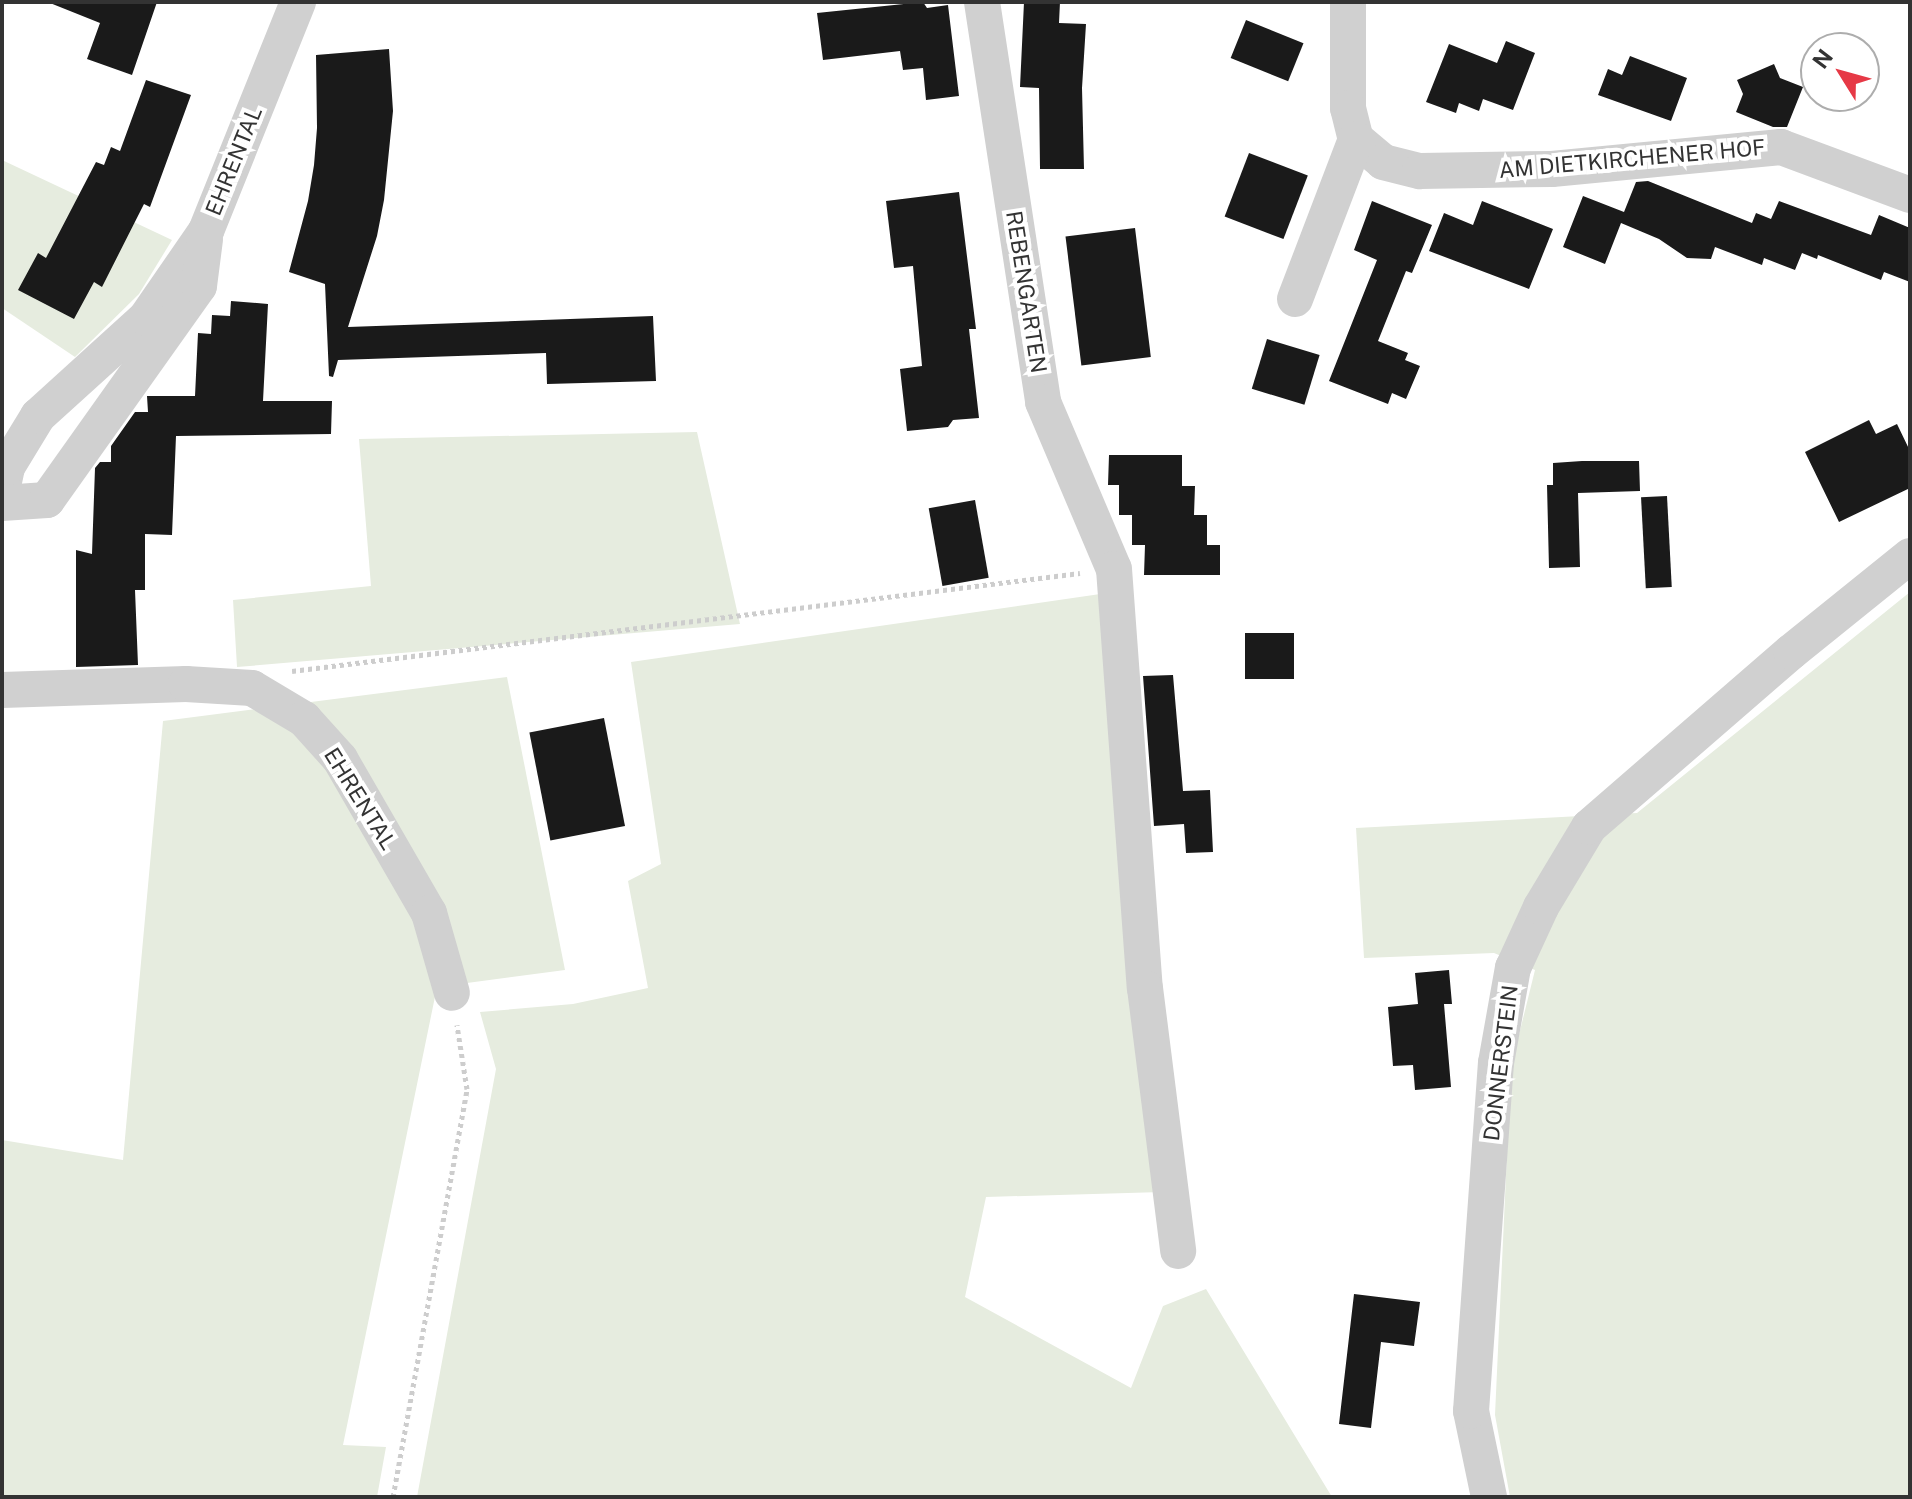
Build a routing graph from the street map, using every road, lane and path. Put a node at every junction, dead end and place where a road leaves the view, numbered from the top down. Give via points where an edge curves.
1 (298, 2) edge
2 (982, 2) edge
3 (1348, 2) edge
4 (1356, 139) junction
5 (1910, 195) edge
6 (206, 231) junction
7 (1295, 299) dead end
8 (2, 491) edge
9 (2, 503) edge
10 (1910, 556) edge
11 (1114, 569) junction
12 (252, 688) junction
13 (2, 690) edge
14 (452, 993) joint
15 (1178, 1251) dead end
16 (393, 1497) edge
17 (1489, 1497) edge

1 - 6 street, EHRENTAL
2 - 11 street, REBENGARTEN via 1043,402
3 - 4 street via 1348,108
4 - 5 street, AM DIETKIRCHENER HOF via 1383,162 1420,171 1552,169 1781,147
4 - 7 street
6 - 8 street, EHRENTAL via 146,318 38,416 7,467
6 - 9 street via 199,286 47,500
10 - 17 street, DONNERSTEIN via 1589,827 1541,907 1513,968 1496,1063 1471,1411
11 - 12 path via 272,673
11 - 15 street, REBENGARTEN via 1145,988
12 - 13 street, EHRENTAL via 186,684
12 - 14 street, EHRENTAL via 304,719 340,759 429,913
14 - 16 path via 467,1089

